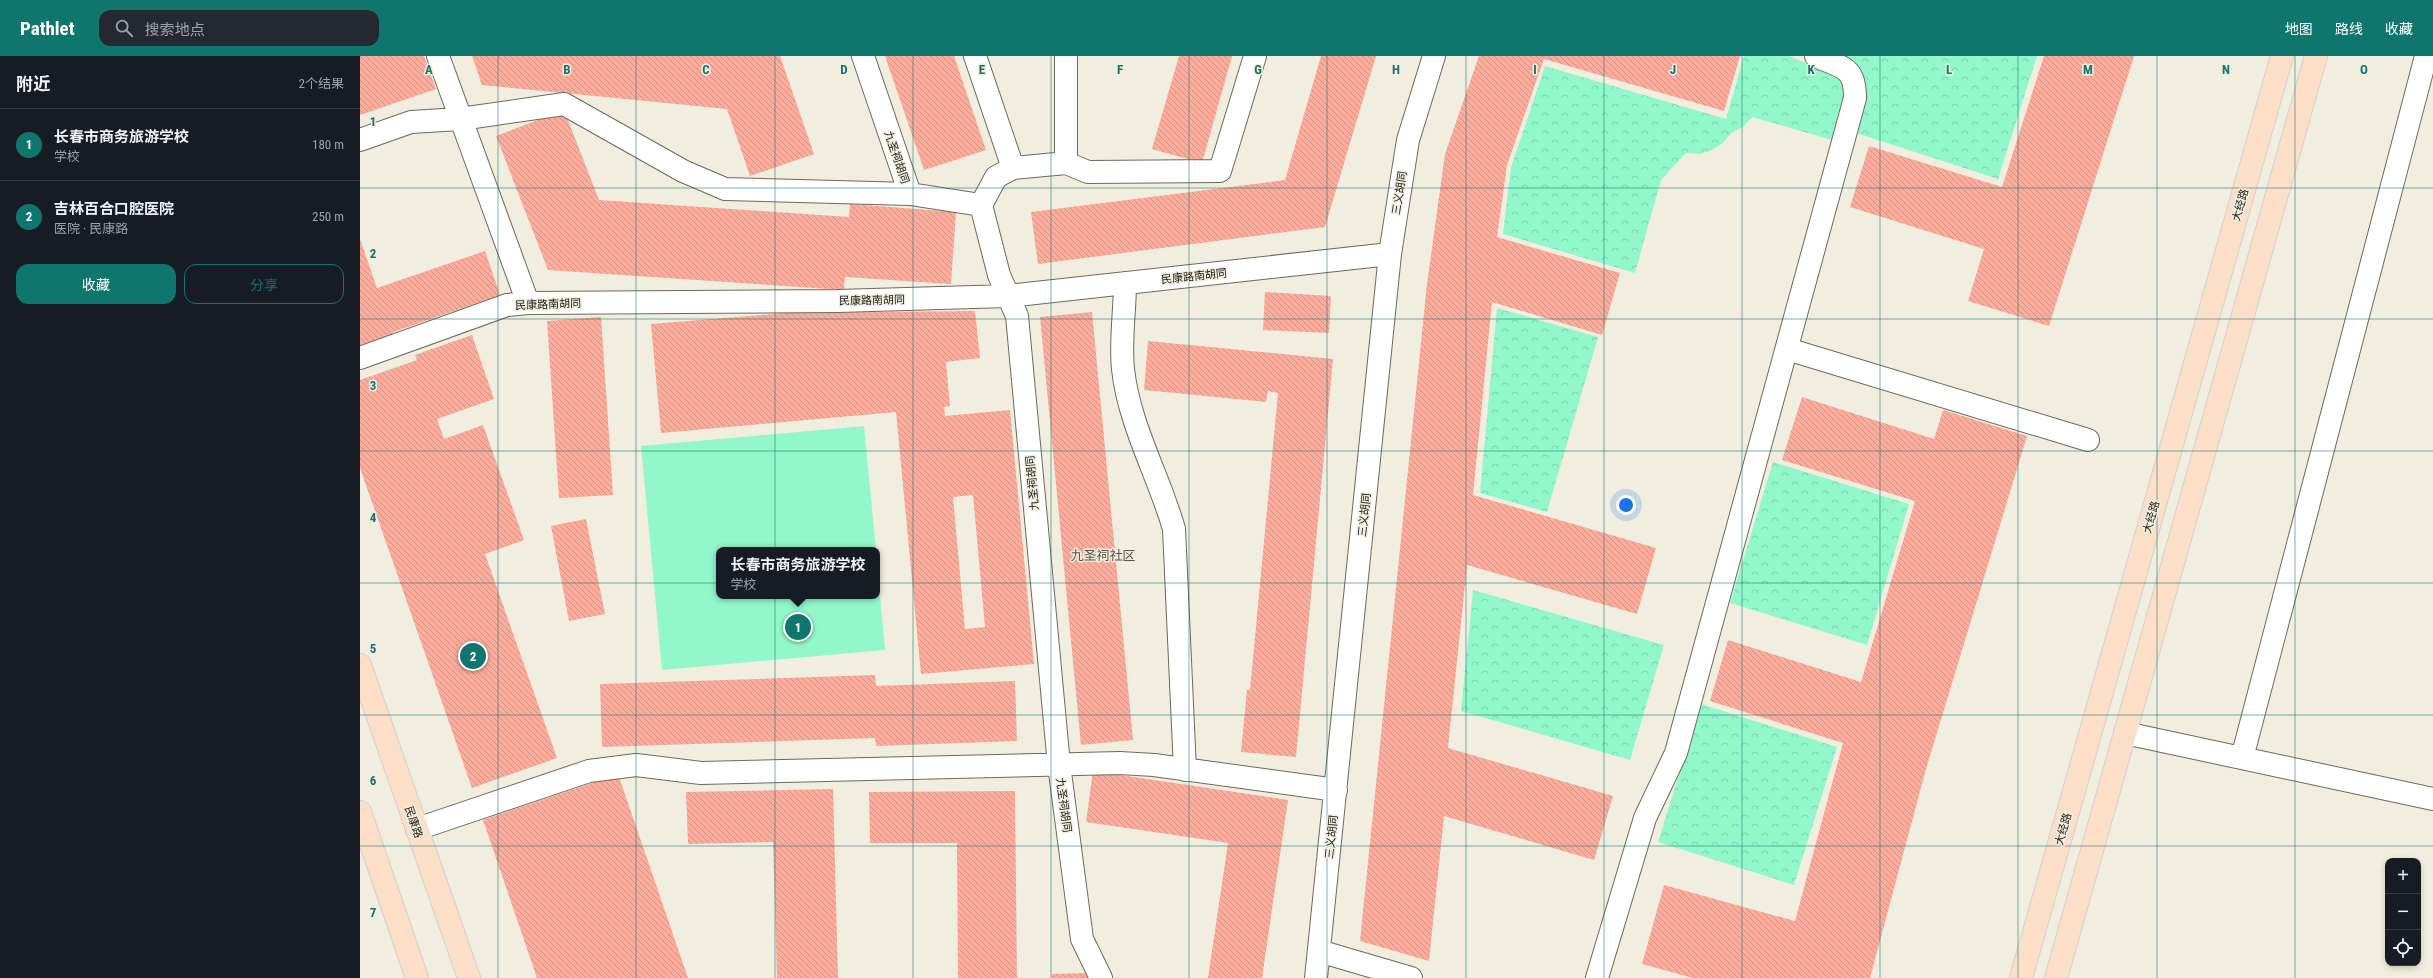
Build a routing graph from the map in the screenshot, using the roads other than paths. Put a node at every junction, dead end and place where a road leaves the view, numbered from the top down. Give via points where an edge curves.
1 (438, 56) edge
2 (863, 56) edge
3 (975, 56) edge
4 (1066, 56) edge
5 (1255, 56) edge
6 (1434, 56) edge
7 (1816, 56) edge
8 (2282, 56) edge
9 (2316, 56) edge
10 (2426, 56) edge
11 (460, 119) junction
12 (360, 140) edge
13 (1066, 163) junction
14 (1013, 168) junction
15 (910, 194) junction
16 (981, 205) junction
17 (1390, 254) junction
18 (1125, 283) junction
19 (1008, 296) junction
20 (528, 303) junction
21 (1787, 349) junction
22 (360, 358) edge
23 (2088, 440) dead end
24 (360, 665) edge
25 (2125, 733) junction
26 (2242, 758) junction
27 (1059, 765) junction
28 (1185, 770) junction
29 (1336, 790) junction
30 (2433, 799) edge
31 (360, 812) edge
32 (417, 829) junction
33 (365, 846) edge
34 (1319, 951) junction
35 (417, 978) edge
36 (469, 978) edge
37 (1101, 978) edge
38 (1316, 978) edge
39 (1411, 978) edge
40 (1597, 978) edge
41 (2021, 978) edge
42 (2056, 978) edge

1 - 11 street
2 - 15 street, 九圣祠胡同
3 - 14 street
4 - 13 street
5 - 13 street via 1220,171 1088,172
6 - 17 street, 三义胡同 via 1408,140
7 - 21 street via 1840,65 1850,72 1855,83 1855,98
8 - 41 main road, 大经路
9 - 25 main road
10 - 26 street
11 - 12 street via 411,122
11 - 15 street via 564,104 683,171 725,189
11 - 20 street
13 - 14 street
14 - 16 street via 996,177
15 - 16 street, 九圣祠胡同
16 - 19 street, 九圣祠胡同 via 999,275
17 - 18 street, 民康路南胡同
17 - 29 street, 三义胡同
18 - 19 street, 民康路南胡同
18 - 28 street via 1123,368 1132,412 1174,529
19 - 20 street, 民康路南胡同
19 - 27 street, 九圣祠胡同 via 1017,316
20 - 22 street, 民康路南胡同 via 507,305
21 - 23 street
21 - 40 street via 1676,752 1645,818
24 - 32 main road, 民康路
25 - 26 street
25 - 42 main road
26 - 30 street
27 - 28 street via 1120,763
27 - 32 street via 701,773 636,765 589,771
27 - 37 street, 九圣祠胡同 via 1082,939
28 - 29 street
29 - 34 street, 三义胡同
31 - 33 main road
32 - 36 main road, 民康路
33 - 35 main road
34 - 38 street, 三义胡同
34 - 39 street

